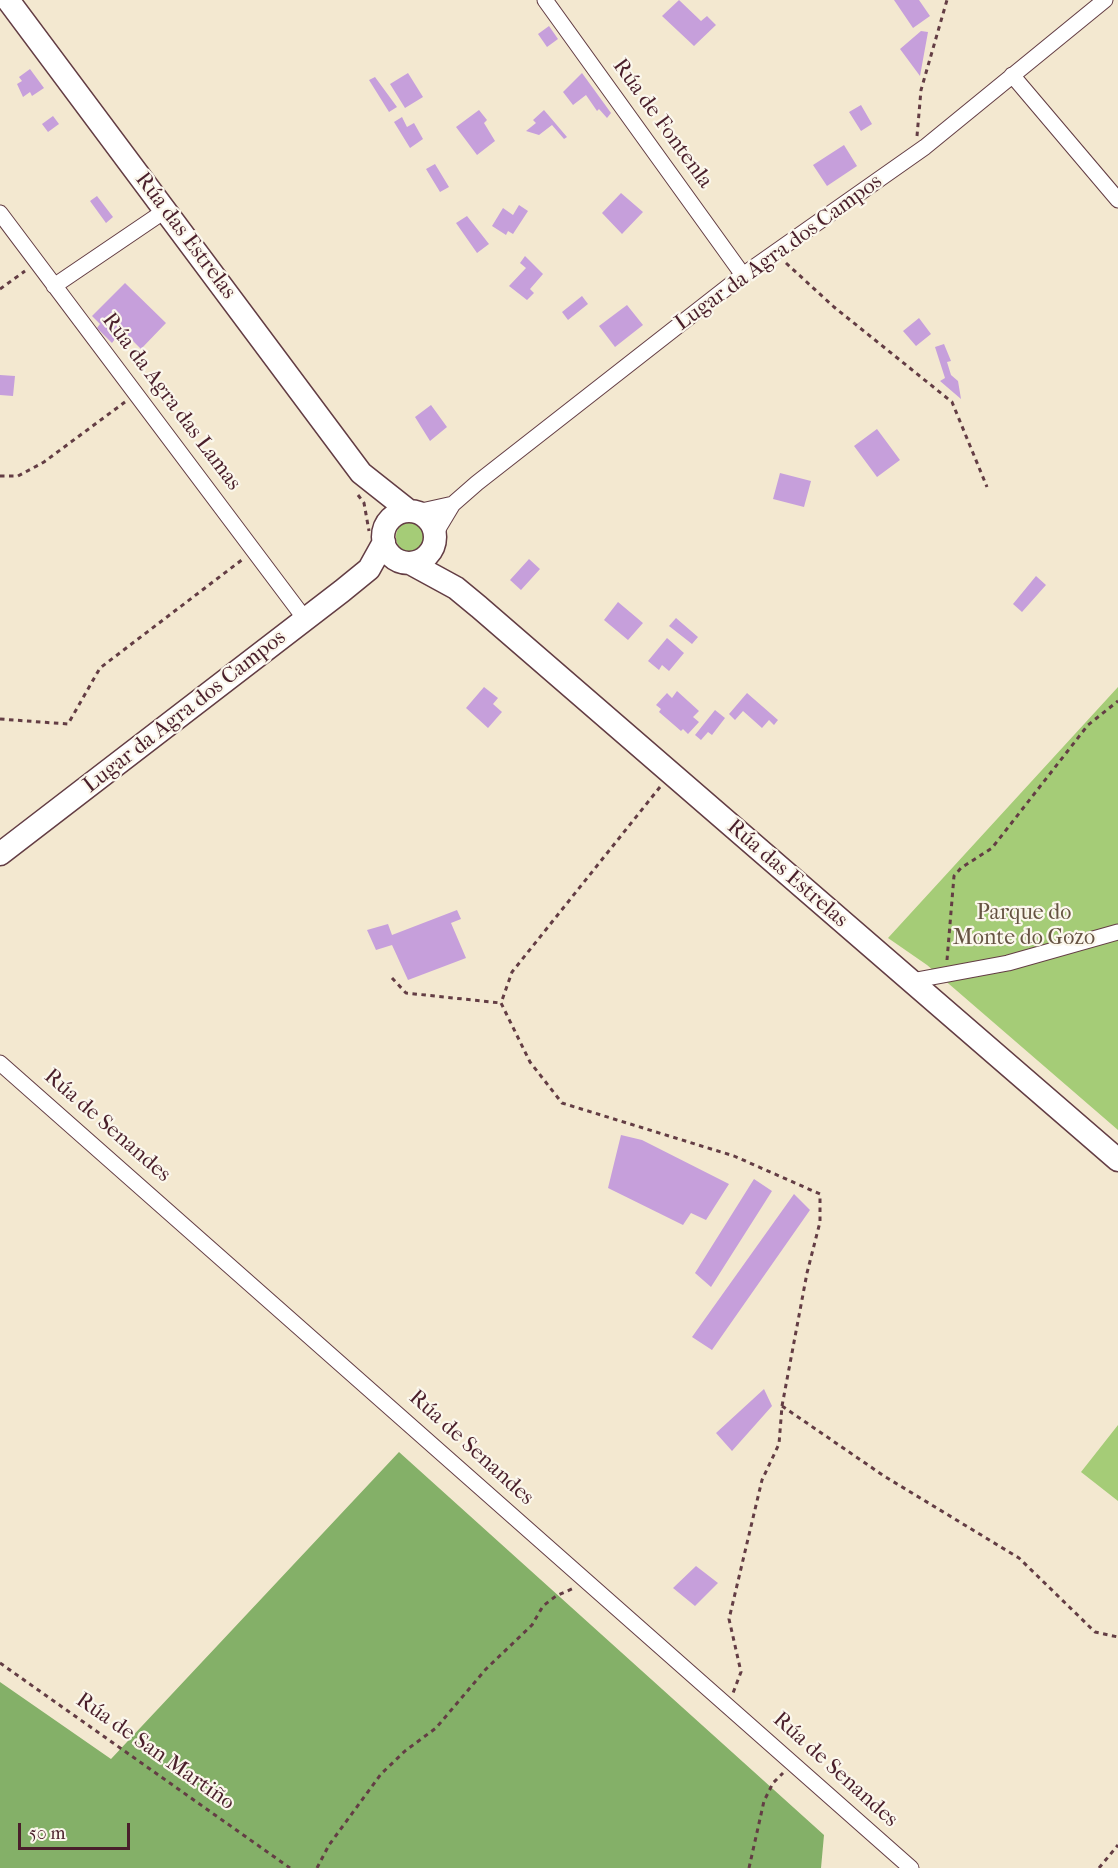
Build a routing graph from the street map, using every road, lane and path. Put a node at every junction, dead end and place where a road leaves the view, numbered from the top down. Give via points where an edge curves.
1 (9, 0) edge
2 (545, 0) edge
3 (946, 0) edge
4 (1105, 0) edge
5 (1012, 75) junction
6 (925, 147) junction
7 (1118, 200) edge
8 (166, 210) junction
9 (0, 213) edge
10 (776, 254) junction
11 (37, 263) junction
12 (743, 275) junction
13 (54, 286) junction
14 (0, 289) edge
15 (137, 393) junction
16 (0, 476) edge
17 (357, 481) junction
18 (987, 487) dead end
19 (453, 504) junction
20 (413, 512) junction
21 (379, 535) junction
22 (434, 541) junction
23 (255, 552) junction
24 (406, 563) junction
25 (369, 569) junction
26 (456, 588) junction
27 (305, 620) junction
28 (1118, 700) edge
29 (0, 719) edge
30 (656, 791) dead end
31 (0, 854) edge
32 (1118, 932) edge
33 (945, 976) junction
34 (392, 978) dead end
35 (911, 981) junction
36 (501, 1004) junction
37 (0, 1063) edge
38 (1118, 1160) edge
39 (782, 1406) junction
40 (584, 1579) junction
41 (1118, 1637) edge
42 (0, 1663) edge
43 (735, 1689) dead end
44 (793, 1763) junction
45 (1118, 1845) edge
46 (290, 1868) edge
47 (317, 1868) edge
48 (749, 1868) edge
49 (911, 1868) edge
50 (1099, 1868) edge

1 - 8 street, Rúa das Estrelas
2 - 12 street, Rúa de Fontenla
3 - 6 path via 921,90 916,134
4 - 5 street, Lugar da Agra dos Campos
5 - 6 street, Lugar da Agra dos Campos
5 - 7 street
6 - 10 street, Lugar da Agra dos Campos
8 - 13 street
8 - 17 street, Rúa das Estrelas
9 - 11 street, Rúa da Agra das Lamas
10 - 12 street, Lugar da Agra dos Campos
10 - 18 path via 834,307 952,402
11 - 13 street, Rúa da Agra das Lamas
11 - 14 path
12 - 19 street, Lugar da Agra dos Campos
13 - 15 street, Rúa da Agra das Lamas
15 - 16 path via 44,462 18,476
15 - 23 street, Rúa da Agra das Lamas
17 - 20 street, Rúa das Estrelas
17 - 21 street, Rúa das Estrelas
17 - 21 path
19 - 20 street, Lugar da Agra dos Campos
19 - 22 street, Lugar da Agra dos Campos
20 - 21 street via 393,517
20 - 22 street via 430,521
21 - 24 street via 389,554
21 - 25 street, Lugar da Agra dos Campos
22 - 24 street via 424,559
22 - 26 street, Rúa das Estrelas
23 - 27 street, Rúa da Agra das Lamas
23 - 29 path via 100,668 68,724
24 - 25 street, Lugar da Agra dos Campos
24 - 26 street, Rúa das Estrelas
25 - 27 street, Lugar da Agra dos Campos
26 - 35 street, Rúa das Estrelas
27 - 31 street, Lugar da Agra dos Campos
28 - 33 path via 1088,725 992,848 954,876
30 - 36 path via 512,972
32 - 33 street
33 - 35 street
34 - 36 path via 406,993
35 - 38 street, Rúa das Estrelas
36 - 39 path via 530,1062 562,1103 734,1156 820,1194 820,1222
37 - 40 street, Rúa de Senandes
39 - 41 path via 884,1476 1019,1558 1095,1632
39 - 43 path via 779,1444 762,1480 729,1619 741,1672
40 - 44 street, Rúa de Senandes
40 - 47 path via 543,1606 532,1625 486,1669 436,1728 405,1750 381,1774 329,1845
42 - 46 path, Rúa de San Martiño
44 - 48 path via 772,1783 764,1802
44 - 49 street, Rúa de Senandes
45 - 50 path

